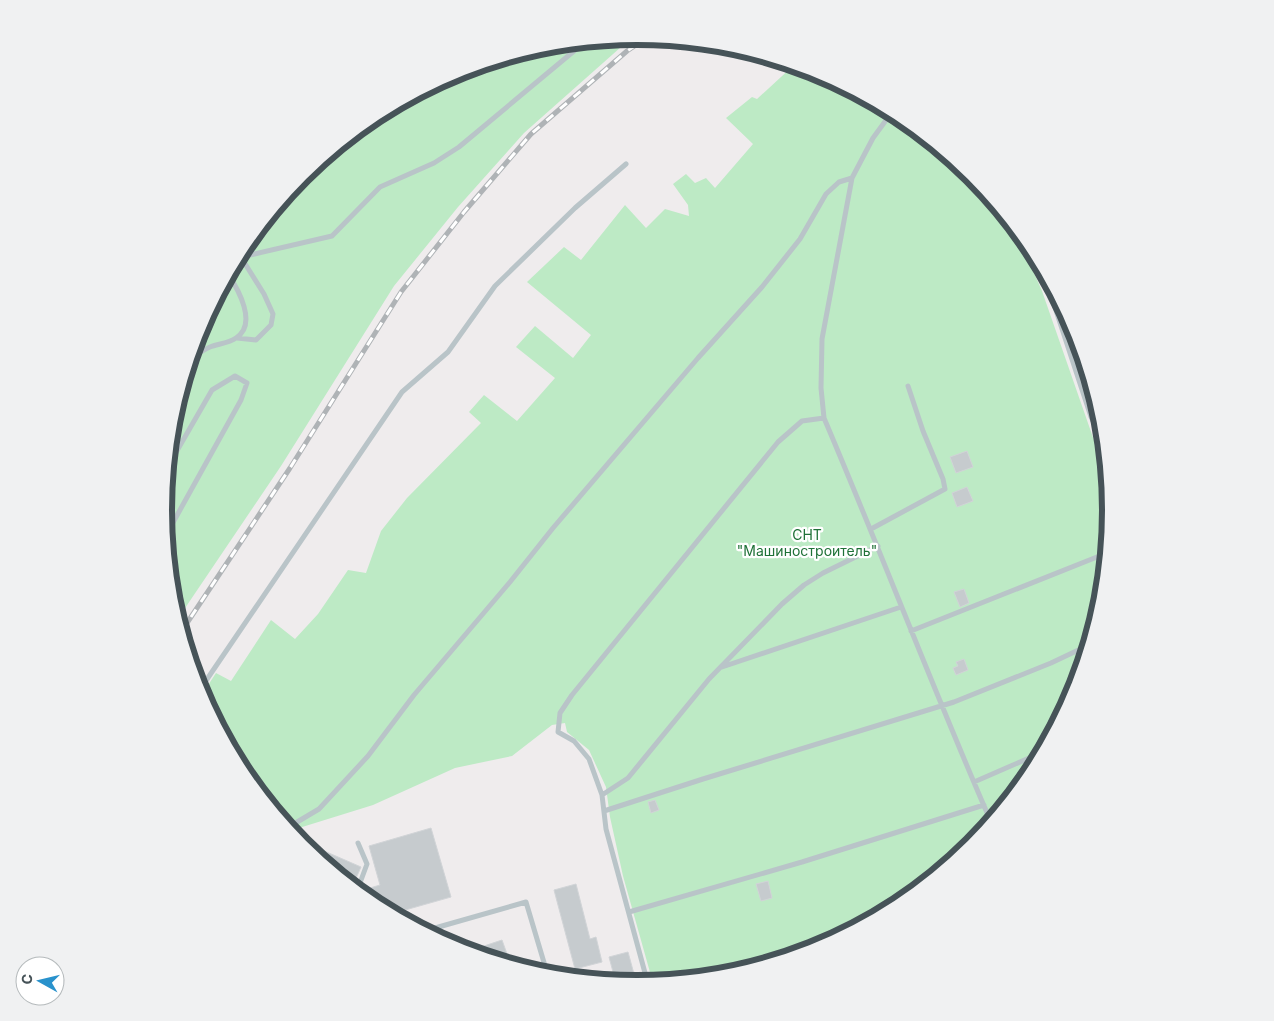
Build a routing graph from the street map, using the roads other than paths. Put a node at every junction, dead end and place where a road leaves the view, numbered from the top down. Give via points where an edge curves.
1 (576, 49) edge
2 (888, 118) edge
3 (626, 164) dead end
4 (852, 178) junction
5 (248, 255) edge
6 (244, 262) edge
7 (233, 281) edge
8 (1055, 306) edge
9 (237, 338) junction
10 (199, 353) edge
11 (908, 386) dead end
12 (824, 418) junction
13 (1095, 425) edge
14 (174, 455) edge
15 (172, 524) edge
16 (872, 529) junction
17 (878, 546) junction
18 (1101, 556) edge
19 (901, 606) junction
20 (911, 631) junction
21 (1082, 649) edge
22 (721, 667) junction
23 (204, 682) edge
24 (942, 705) junction
25 (1031, 757) edge
26 (974, 782) junction
27 (602, 795) junction
28 (984, 805) junction
29 (604, 812) junction
30 (989, 815) edge
31 (294, 824) edge
32 (358, 844) dead end
33 (360, 884) edge
34 (629, 912) junction
35 (435, 928) dead end
36 (545, 967) edge
37 (646, 976) edge

1 - 5 lane via 459,147 434,163 380,188 332,236
2 - 4 lane
3 - 23 lane via 575,208 495,286 448,352 402,392
4 - 12 lane via 822,339
4 - 31 lane via 839,182 826,194 800,239 762,287 553,528 414,695 368,756 319,809
6 - 9 lane via 273,314 271,326 256,340
7 - 9 lane via 246,312 245,327
8 - 13 lane
9 - 10 lane
11 - 16 lane via 945,489
12 - 16 lane
12 - 27 lane via 802,421 778,442 560,713 558,732 574,741 589,759
14 - 15 lane via 212,390 235,376 247,383 241,400
16 - 17 lane
17 - 19 lane
17 - 22 lane via 804,584
18 - 20 lane
19 - 20 lane
19 - 22 lane
20 - 24 lane
21 - 24 lane
22 - 27 lane via 628,778
24 - 26 lane
24 - 29 lane
25 - 26 lane
26 - 28 lane
27 - 29 lane
28 - 30 lane
28 - 34 lane
29 - 34 lane
32 - 33 lane via 367,864
34 - 37 lane
35 - 36 lane via 526,902

